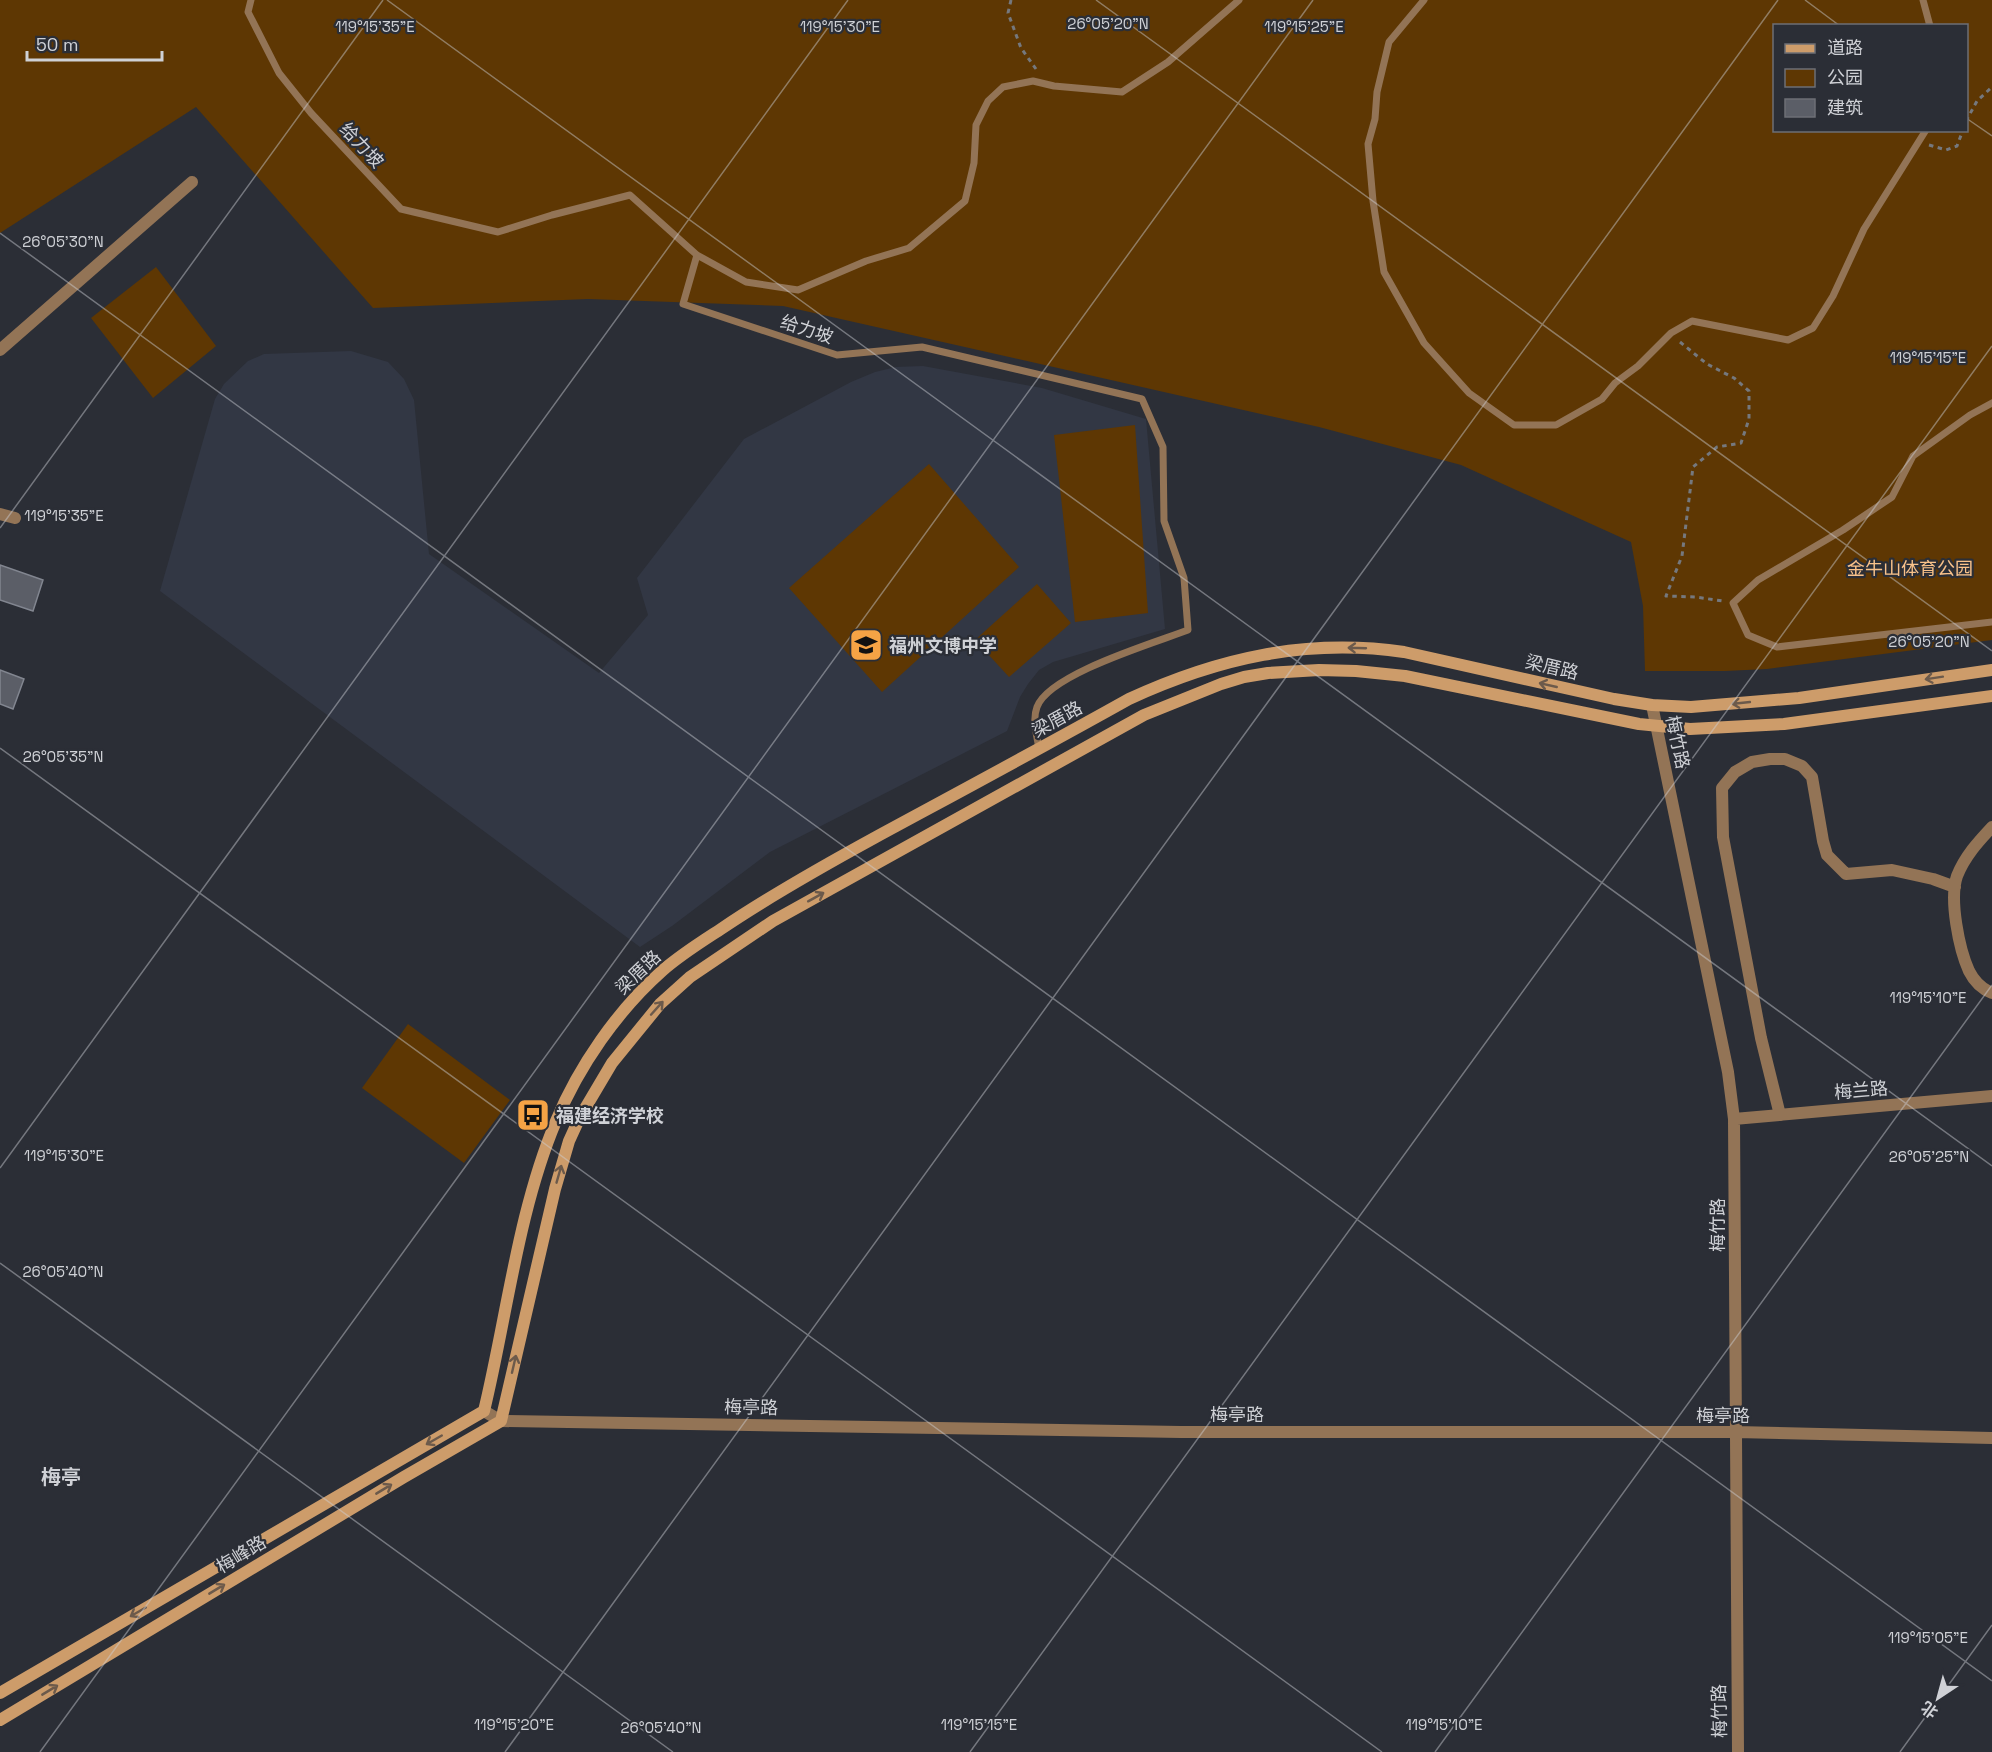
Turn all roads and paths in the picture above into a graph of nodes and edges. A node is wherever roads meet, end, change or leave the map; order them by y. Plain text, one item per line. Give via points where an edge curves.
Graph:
1 (251, 0) edge
2 (1011, 0) edge
3 (1239, 0) edge
4 (1424, 0) edge
5 (1923, 0) edge
6 (1929, 24) edge
7 (1033, 81) junction
8 (1992, 87) edge
9 (1968, 117) edge
10 (1925, 132) edge
11 (1962, 132) edge
12 (1919, 142) junction
13 (192, 182) dead end
14 (697, 255) junction
15 (1671, 333) junction
16 (0, 350) edge
17 (1992, 403) edge
18 (0, 514) edge
19 (15, 518) dead end
20 (1733, 603) junction
21 (1992, 622) edge
22 (1992, 670) edge
23 (1992, 696) edge
24 (1652, 705) junction
25 (1657, 727) junction
26 (1039, 749) junction
27 (1992, 827) edge
28 (1955, 887) junction
29 (1992, 993) edge
30 (1992, 1096) edge
31 (1780, 1115) junction
32 (1734, 1119) junction
33 (484, 1411) junction
34 (501, 1421) junction
35 (1736, 1432) junction
36 (1992, 1438) edge
37 (0, 1693) edge
38 (0, 1720) edge
39 (1738, 1752) edge

1 - 14 lane, 给力坡 via 248,12 279,73 401,209 498,232 630,195
2 - 7 path via 1008,14 1021,48 1038,72
3 - 7 lane via 1168,62 1122,92
4 - 15 lane via 1389,42 1368,144 1384,272 1425,343 1469,393 1514,425 1556,425 1602,399
5 - 6 lane
7 - 14 lane via 1004,87 988,101 976,125 974,163 965,201 909,248 866,261 798,290 746,282
8 - 9 path
10 - 12 lane
11 - 12 path via 1957,146 1946,150
12 - 15 lane via 1864,229 1833,296 1813,328 1788,340 1692,321
13 - 16 street
14 - 26 lane, 给力坡 via 683,304 837,355 922,348 1142,399 1163,447 1164,520 1184,578 1188,630 1091,666 1047,692 1035,713
15 - 20 path via 1692,353 1749,391 1749,419 1741,443 1717,447 1693,467 1682,556 1666,596
17 - 20 lane via 1913,456 1892,497 1758,580
18 - 19 street
20 - 21 lane via 1748,635 1777,647
22 -> 24 main road, 梁厝路 via 1776,701
23 - 25 main road via 1784,724
24 - 25 street, 梅竹路
24 -> 26 main road, 梁厝路 via 1404,652 1320,647 1257,655 1171,680
25 - 32 street, 梅竹路 via 1728,1072
34 -> 25 main road via 555,1189 580,1117 612,1063 660,1004 690,977 773,921 1144,715 1244,677 1319,670 1405,676
26 - 33 main road, 梁厝路 via 796,880 675,961 627,1008 577,1078 539,1165
27 - 28 street via 1973,847
28 - 29 street via 1955,915 1966,962 1975,981
28 - 31 street via 1892,870 1846,874 1827,855 1812,777 1802,766 1785,759 1752,762 1735,772 1722,788 1723,837 1761,1038
30 - 31 street, 梅兰路
31 - 32 street, 梅兰路
32 - 35 street, 梅竹路
33 - 34 street, 梅亭路
33 -> 37 main road, 梅峰路
34 - 35 street, 梅亭路 via 1181,1432
38 -> 34 main road, 梅峰路
35 - 36 street, 梅亭路
35 - 39 street, 梅竹路

